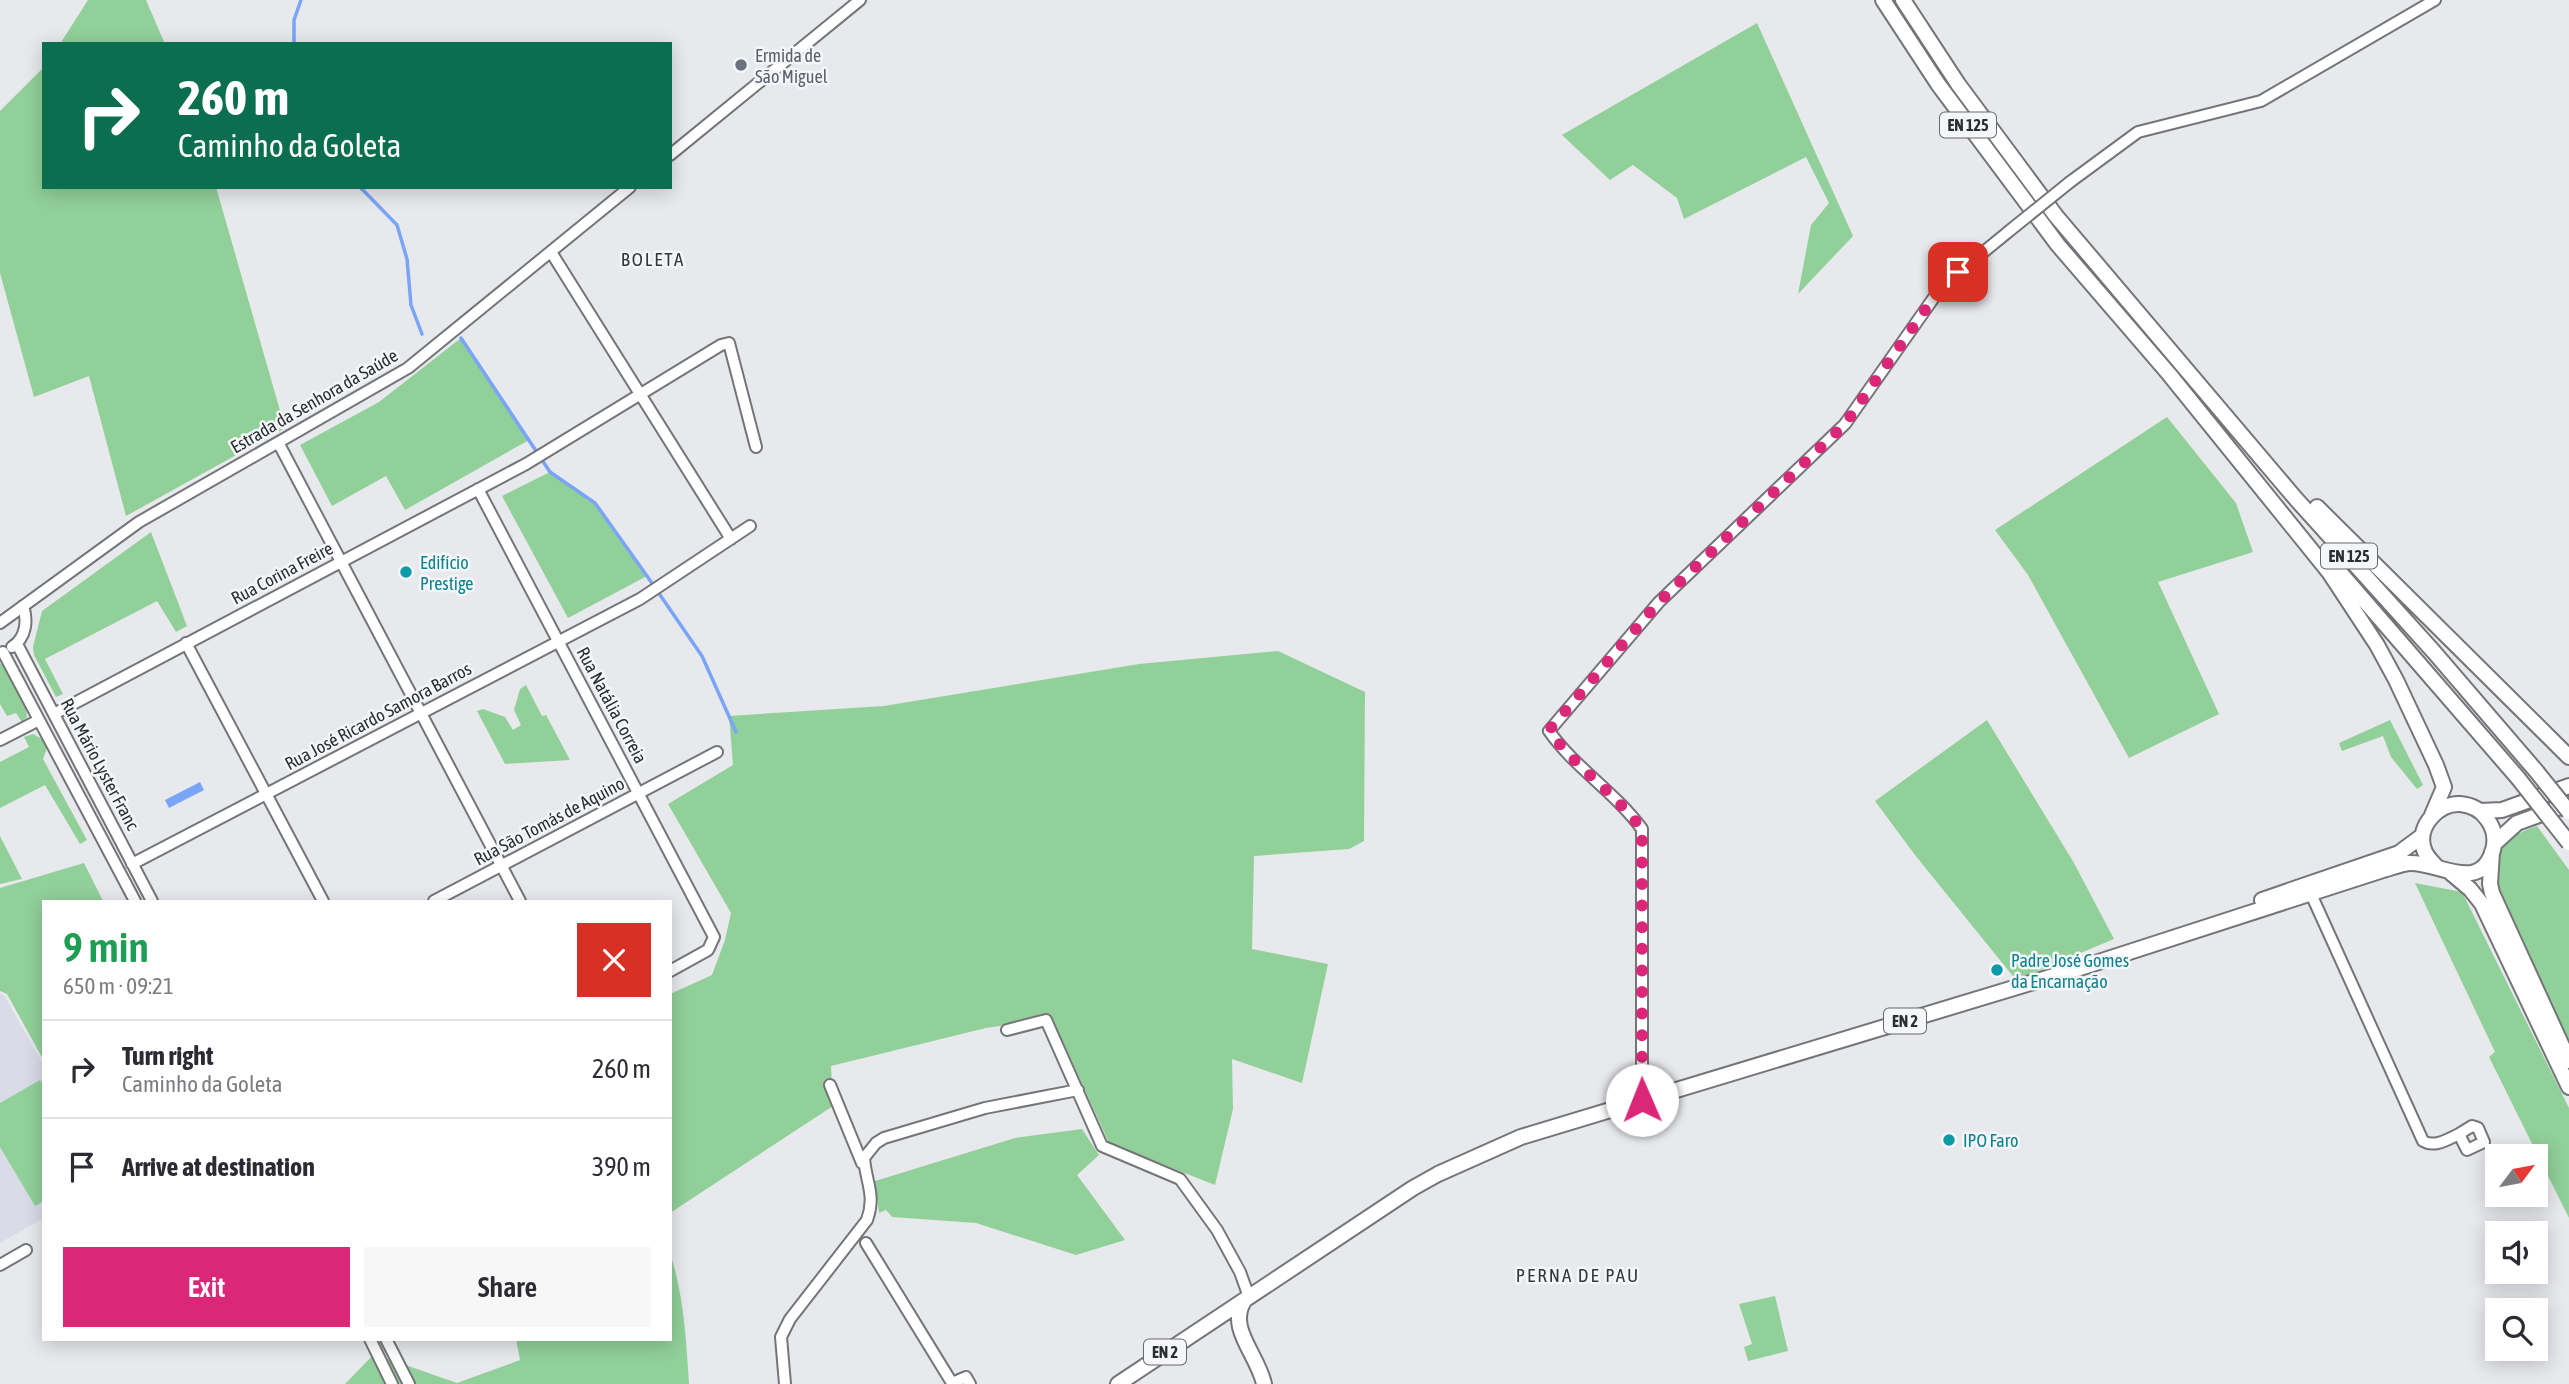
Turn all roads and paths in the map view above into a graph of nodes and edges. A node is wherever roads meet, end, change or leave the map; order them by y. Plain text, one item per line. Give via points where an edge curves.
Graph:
1 (860, 0) edge
2 (1884, 0) edge
3 (1903, 0) edge
4 (2435, 0) edge
5 (672, 153) edge
6 (628, 189) edge
7 (551, 252) junction
8 (2160, 340) junction
9 (641, 395) junction
10 (2214, 430) junction
11 (279, 444) junction
12 (756, 447) dead end
13 (478, 489) junction
14 (750, 526) dead end
15 (731, 539) junction
16 (341, 561) junction
17 (23, 606) junction
18 (0, 623) edge
19 (558, 641) junction
20 (186, 643) junction
21 (17, 644) junction
22 (2, 652) edge
23 (421, 712) junction
24 (54, 714) junction
25 (39, 720) junction
26 (0, 740) edge
27 (717, 752) dead end
28 (2569, 757) edge
29 (2569, 786) edge
30 (639, 793) junction
31 (266, 794) junction
32 (2569, 804) edge
33 (2480, 811) junction
34 (2569, 811) edge
35 (2424, 831) junction
36 (2569, 843) edge
37 (2493, 847) junction
38 (132, 864) junction
39 (502, 866) junction
40 (2445, 871) junction
41 (2311, 894) junction
42 (134, 900) edge
43 (151, 900) edge
44 (322, 900) edge
45 (436, 900) edge
46 (519, 900) edge
47 (2141, 948) junction
48 (672, 970) edge
49 (1007, 1030) dead end
50 (2569, 1061) edge
51 (830, 1085) dead end
52 (2569, 1087) edge
53 (1078, 1090) junction
54 (1642, 1100) junction
55 (2459, 1133) dead end
56 (865, 1170) junction
57 (866, 1243) dead end
58 (26, 1250) dead end
59 (0, 1265) edge
60 (1247, 1299) junction
61 (1213, 1321) junction
62 (1239, 1329) junction
63 (371, 1341) edge
64 (387, 1341) edge
65 (1261, 1369) junction
66 (392, 1384) edge
67 (409, 1384) edge
68 (785, 1384) edge
69 (970, 1384) edge
70 (1118, 1384) edge
71 (1264, 1384) edge
72 (1272, 1384) edge

1 - 5 street
2 - 10 main road, EN 125 via 1938,85 2050,235
3 - 8 main road, EN 125 via 2014,161
4 - 54 street, bridge via 2262,101 2138,132 1942,286 1845,424 1659,602 1549,730 1561,748 1626,807 1642,830
6 - 7 street, Estrada da Senhora da Saúde
7 - 9 street
7 - 11 street, Estrada da Senhora da Saúde via 408,368
8 - 28 main road via 2337,529
8 - 34 main road, EN 125, bridge
9 - 12 street, Rua Corina Freire via 729,343
9 - 13 street, Rua Corina Freire
9 - 15 street
10 - 35 main road via 2329,572 2396,680 2444,787
10 - 36 main road, EN 125, bridge via 2368,603
11 - 16 street
11 - 17 street, Estrada da Senhora da Saúde via 139,522
13 - 16 street, Rua Corina Freire
13 - 19 street, Rua Natália Correia
14 - 15 street, Rua José Ricardo Samora Barros
15 - 19 street, Rua José Ricardo Samora Barros via 644,596
16 - 20 street, Rua Corina Freire
16 - 23 street
17 - 18 street, Estrada da Senhora da Saúde
17 - 21 street via 26,625
19 - 23 street, Rua José Ricardo Samora Barros
19 - 30 street, Rua Natália Correia
20 - 24 street, Rua Corina Freire
20 - 31 street
21 - 22 street
21 - 24 street, Rua Mário Lyster Franc
22 - 25 street, Rua Mário Lyster Franc
23 - 31 street, Rua José Ricardo Samora Barros
23 - 39 street
24 - 38 street, Rua Mário Lyster Franc
25 - 26 street
25 - 42 street, Rua Mário Lyster Franc
27 - 30 street, Rua São Tomás de Aquino
29 - 33 main road, EN 2 via 2502,810
30 - 39 street, Rua São Tomás de Aquino
30 - 48 street, Rua Natália Correia via 714,937 708,950
31 - 38 street, Rua José Ricardo Samora Barros
31 - 44 street
32 - 37 main road, EN 2 via 2517,823
33 - 35 main road, EN 2 via 2449,805 2432,816
33 - 37 main road via 2492,827
35 - 40 main road via 2425,851
35 - 47 main road, EN 2 via 2399,853 2236,909
37 - 40 main road, EN 2 via 2479,869
37 - 50 main road via 2492,893
38 - 43 street, Rua Mário Lyster Franc
39 - 45 street, Rua São Tomás de Aquino
39 - 46 street
40 - 41 main road, EN 2 via 2410,863
40 - 52 main road via 2483,904
41 - 47 main road, EN 2
41 - 55 street via 2423,1141 2436,1144
47 - 54 main road, EN 2
49 - 53 street via 1045,1020
51 - 56 street
53 - 56 street via 985,1108 884,1138 864,1158
53 - 60 street via 1102,1146 1180,1179 1197,1199 1240,1272
54 - 60 main road, EN 2 via 1521,1137 1437,1174
56 - 68 street via 872,1192 867,1220 790,1318 781,1337
57 - 69 street via 952,1383 966,1377
58 - 59 street
60 - 61 main road, EN 2
60 - 62 main road via 1237,1314
61 - 62 main road
61 - 70 main road, EN 2
62 - 65 main road
63 - 66 street
64 - 67 street
65 - 71 main road
65 - 72 street

